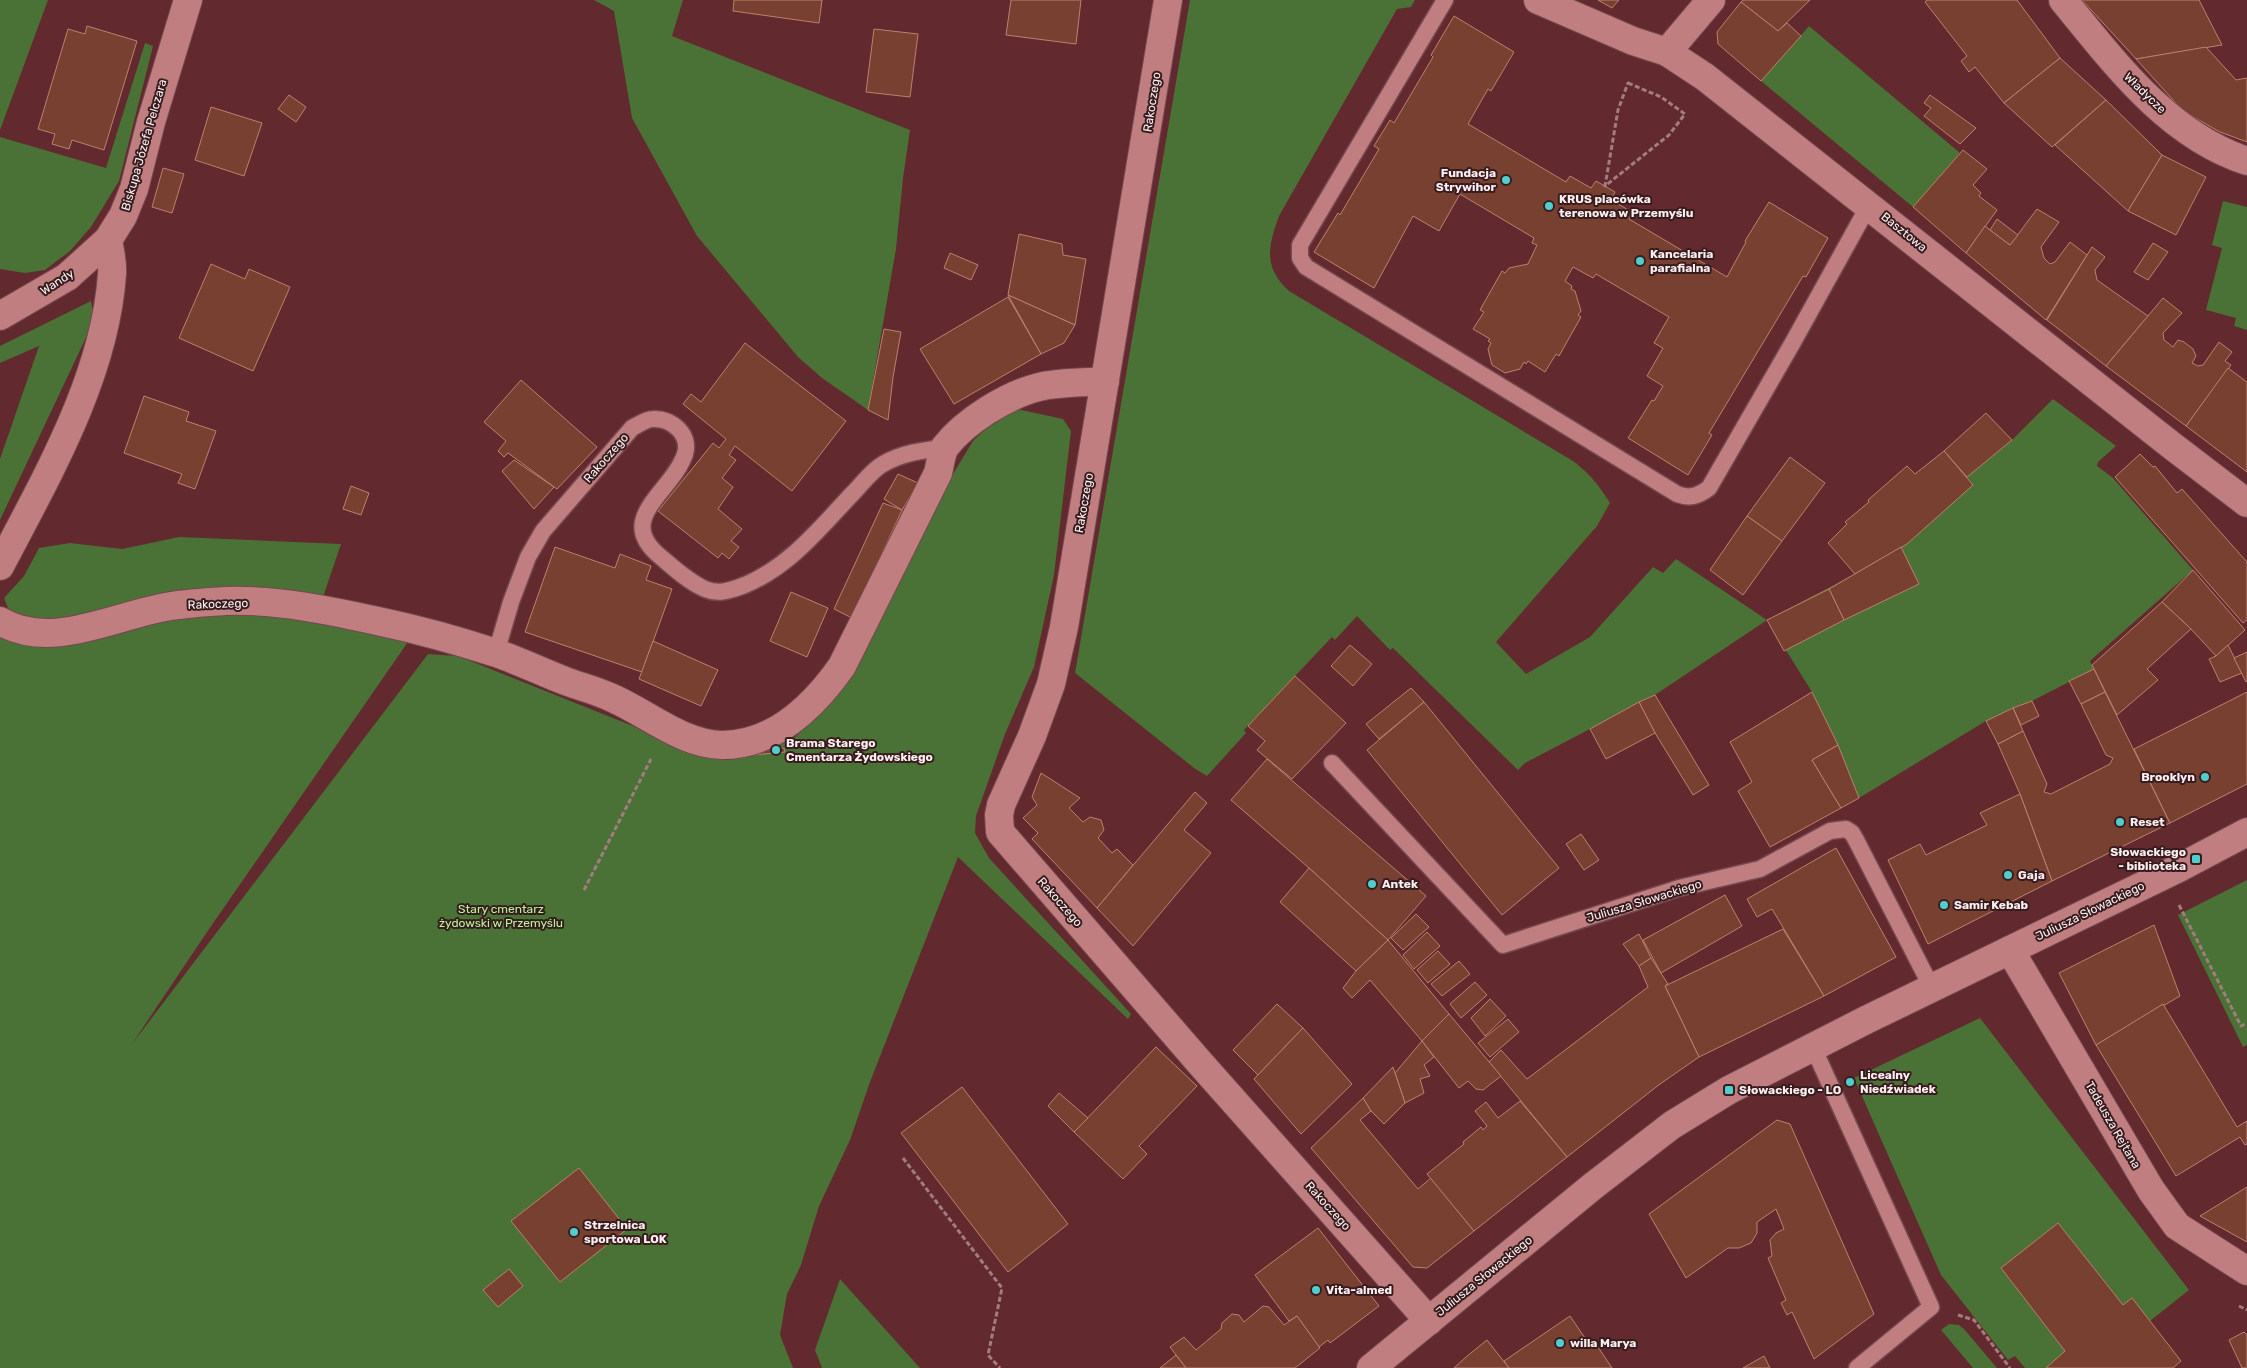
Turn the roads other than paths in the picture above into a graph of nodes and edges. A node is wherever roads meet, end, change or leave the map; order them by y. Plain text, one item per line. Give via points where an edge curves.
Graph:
1 (188, 0) edge
2 (1168, 0) edge
3 (1445, 0) edge
4 (1538, 0) edge
5 (1711, 0) edge
6 (2063, 0) edge
7 (1666, 52) junction
8 (2247, 160) edge
9 (1869, 205) junction
10 (108, 240) junction
11 (0, 316) edge
12 (1105, 381) junction
13 (944, 448) junction
14 (2247, 503) edge
15 (0, 566) edge
16 (0, 621) edge
17 (496, 653) junction
18 (1332, 763) dead end
19 (2247, 832) edge
20 (2010, 950) junction
21 (1932, 988) junction
22 (1813, 1047) junction
23 (2247, 1271) edge
24 (1430, 1321) junction
25 (1372, 1368) edge
26 (1857, 1368) edge

1 - 10 street, Biskupa Józefa Pelczara via 134,189
2 - 12 street, Rakoczego
3 - 9 lane via 1300,245 1300,258 1306,267 1676,494 1694,497 1709,488
4 - 7 street, Basztowa
5 - 7 street
6 - 8 street, Władycze via 2150,101 2188,131 2233,156
7 - 9 street, Basztowa via 1705,77
9 - 14 street, Basztowa
10 - 11 street, Wandy via 67,277
10 - 15 street via 112,272 110,291 90,378 44,482
12 - 13 street via 1040,387 1010,397 981,415
12 - 24 street, Rakoczego via 1064,627 1053,674 1032,736 998,816 1000,832
13 - 17 street, Rakoczego via 938,473 842,666 825,690 792,720 761,737 721,745 691,739 609,696
13 - 17 lane, Rakoczego via 919,450 881,464 793,555 761,578 717,593 681,574 648,548 643,537 642,522 649,505 680,466 686,452 684,436 676,425 664,419 650,419 632,428 543,530 528,557
16 - 17 street, Rakoczego via 21,630 46,634 80,629 170,606 227,601 266,603 383,622
18 - 21 lane, Juliusza Słowackiego via 1502,945 1679,888 1760,869 1830,831 1846,829 1856,840
19 - 20 street, Juliusza Słowackiego
20 - 21 street, Juliusza Słowackiego
20 - 23 street, Tadeusza Rejtana via 2151,1190 2177,1226
21 - 22 street, Juliusza Słowackiego
22 - 24 street, Juliusza Słowackiego via 1729,1090 1672,1125
22 - 26 lane via 1931,1307
24 - 25 street, Juliusza Słowackiego

